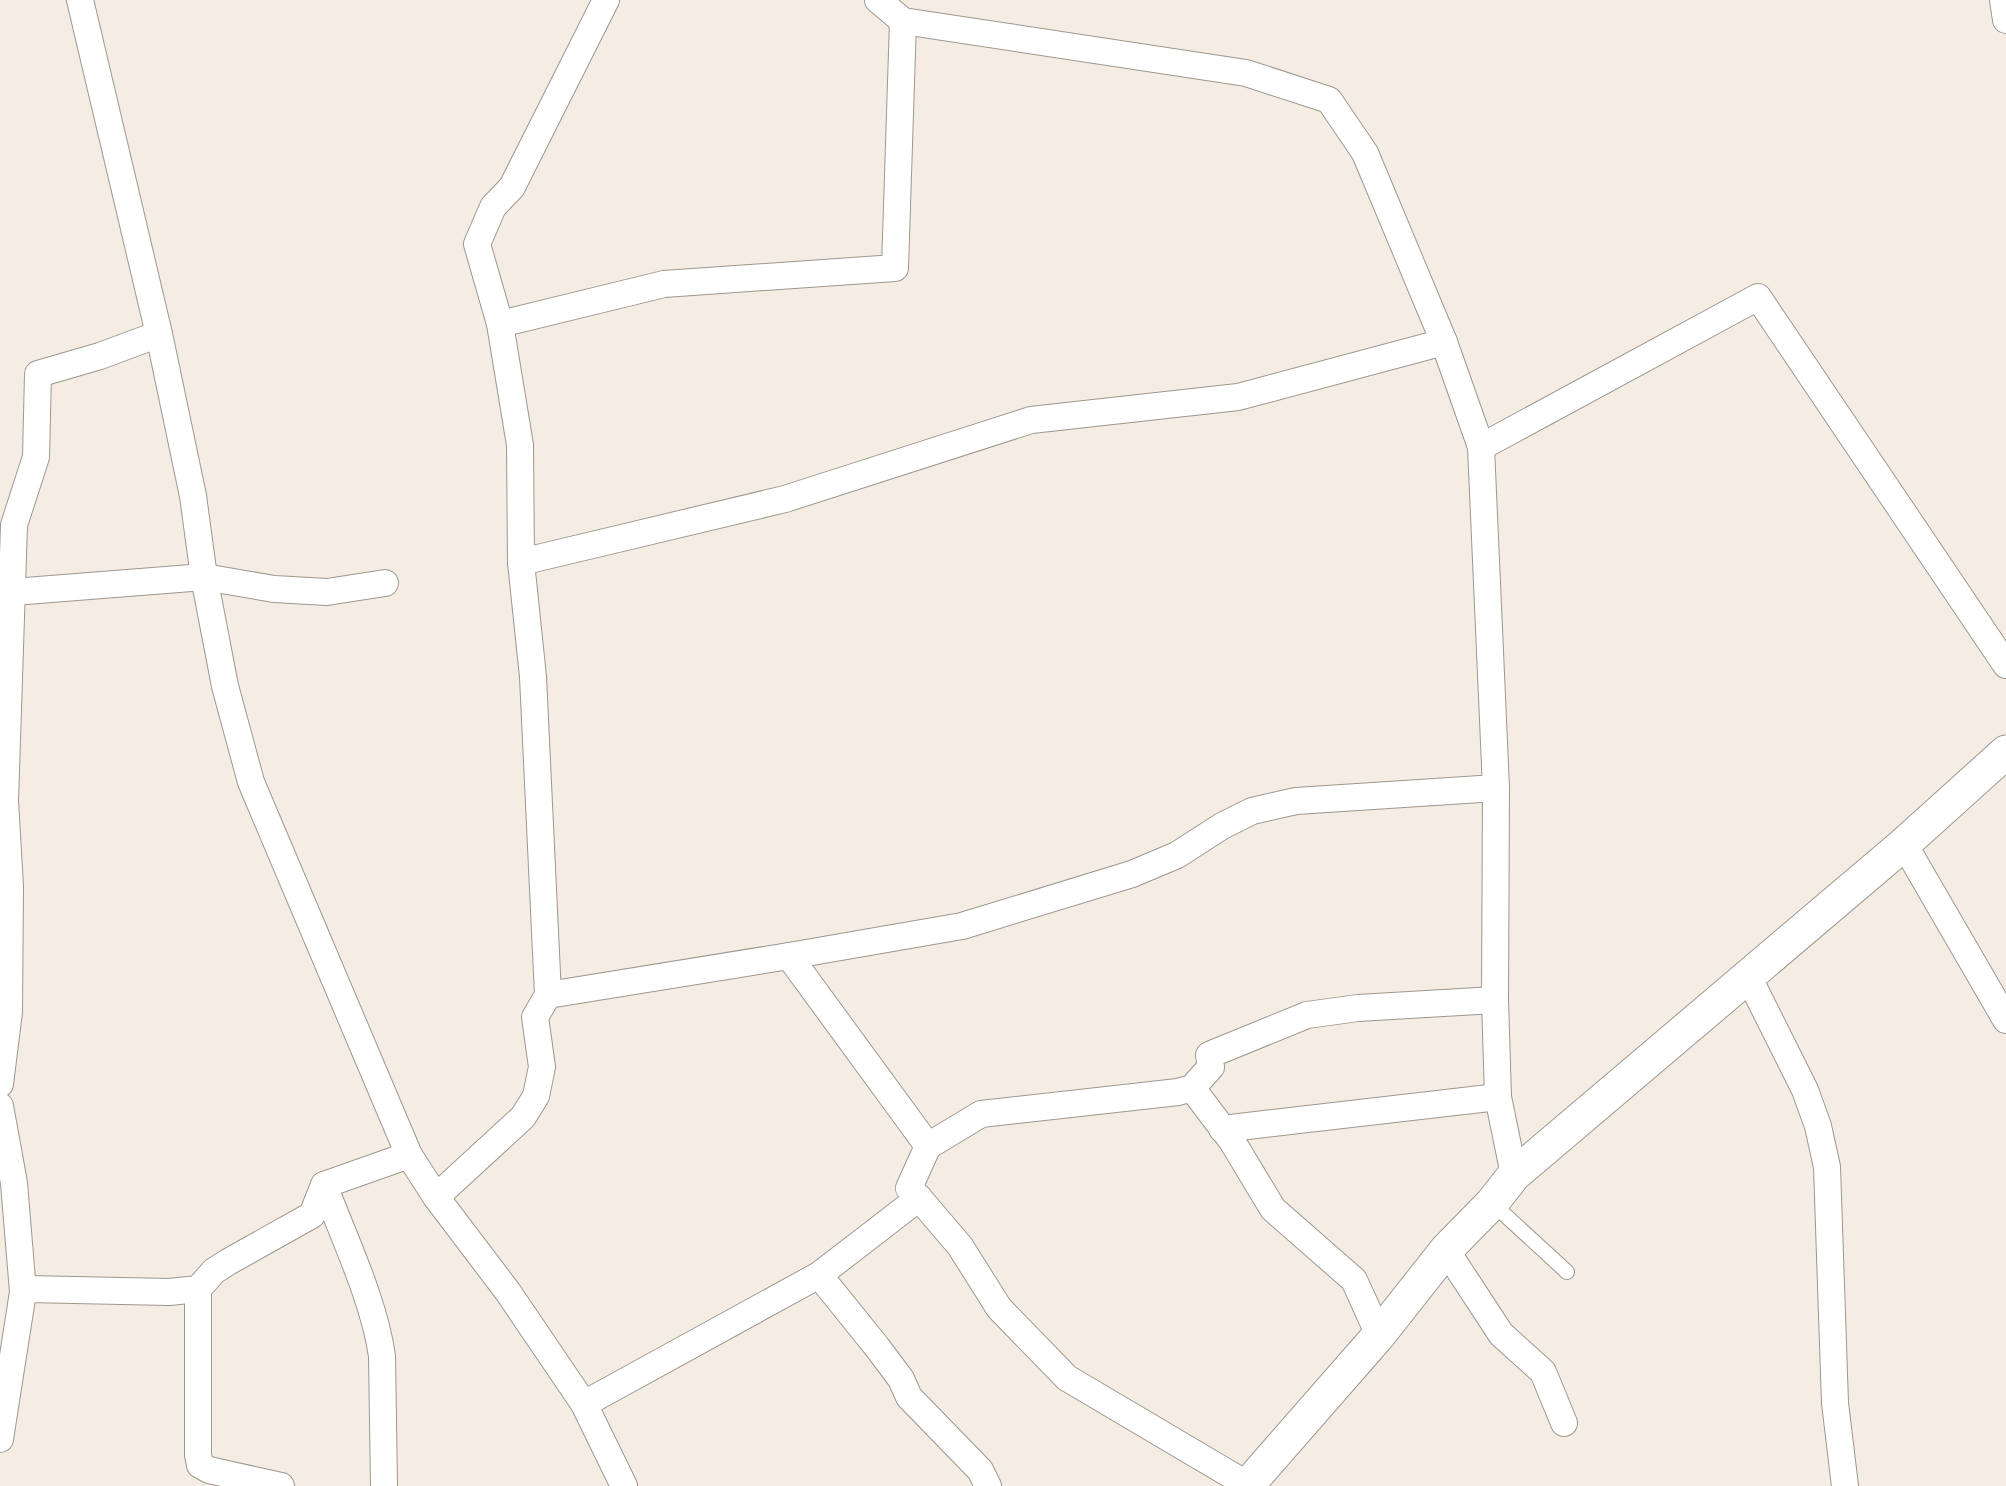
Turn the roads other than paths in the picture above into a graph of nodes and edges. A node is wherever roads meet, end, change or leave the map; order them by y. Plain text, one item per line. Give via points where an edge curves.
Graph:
1 (80, 0) edge
2 (606, 0) edge
3 (878, 0) edge
4 (2003, 0) edge
5 (2006, 20) edge
6 (903, 21) junction
7 (500, 324) junction
8 (159, 334) junction
9 (1444, 342) junction
10 (1481, 447) junction
11 (521, 562) junction
12 (204, 577) junction
13 (386, 583) dead end
14 (13, 592) junction
15 (2006, 665) edge
16 (2006, 752) edge
17 (1496, 788) junction
18 (1904, 844) junction
19 (789, 956) junction
20 (1748, 976) junction
21 (548, 995) junction
22 (1496, 1000) junction
23 (2006, 1020) edge
24 (0, 1084) edge
25 (1192, 1088) junction
26 (1498, 1097) junction
27 (0, 1106) edge
28 (1222, 1129) junction
29 (928, 1146) junction
30 (409, 1155) junction
31 (1514, 1175) junction
32 (324, 1185) junction
33 (436, 1197) junction
34 (919, 1198) junction
35 (1492, 1203) junction
36 (1446, 1250) junction
37 (1567, 1272) dead end
38 (819, 1275) junction
39 (198, 1289) junction
40 (23, 1292) junction
41 (1379, 1335) junction
42 (584, 1404) junction
43 (1564, 1423) dead end
44 (0, 1438) edge
45 (281, 1486) edge
46 (384, 1486) edge
47 (624, 1486) edge
48 (988, 1486) edge
49 (1248, 1486) edge
50 (1845, 1486) edge

1 - 8 street
2 - 7 street via 512,187 493,207 477,244
3 - 6 street
4 - 5 street
6 - 7 street via 895,268 664,284
6 - 9 street via 1246,73 1329,100 1365,153
7 - 11 street via 520,445
8 - 12 street via 193,496
8 - 14 street via 100,357 38,374 36,457 14,525
9 - 10 street
9 - 11 street via 1238,397 1031,420 785,499
10 - 15 street via 1758,297
10 - 17 street
11 - 21 street via 533,677
12 - 13 street via 274,590 327,592
12 - 14 street
12 - 30 street via 225,686 251,782
14 - 24 street via 5,801 10,886 9,1012
16 - 18 street
17 - 19 street via 1296,801 1252,811 1177,855 1132,874 962,926
17 - 22 street
18 - 20 street
18 - 23 street
19 - 21 street
19 - 29 street
20 - 31 street
20 - 50 street via 1805,1090 1827,1167 1835,1403
21 - 33 street via 535,1017 542,1067 536,1096 523,1117
22 - 25 street via 1307,1015 1209,1055 1211,1067
22 - 26 street
25 - 28 street
25 - 29 street via 981,1114
26 - 28 street
26 - 31 street
27 - 40 street via 14,1183
28 - 41 street via 1273,1209 1354,1280
29 - 34 street via 909,1188
30 - 32 street
30 - 33 street
31 - 35 street
32 - 39 street via 312,1215 214,1271
32 - 46 street via 379,1335
33 - 42 street via 508,1292
34 - 38 street
34 - 49 street via 960,1246 999,1308 1067,1378
35 - 36 street
35 - 37 lane
36 - 41 street
36 - 43 street via 1501,1334 1543,1372
38 - 42 street
38 - 48 street via 901,1379 909,1397 980,1470
39 - 40 street
39 - 45 street via 201,1465
40 - 44 street
41 - 49 street
42 - 47 street

